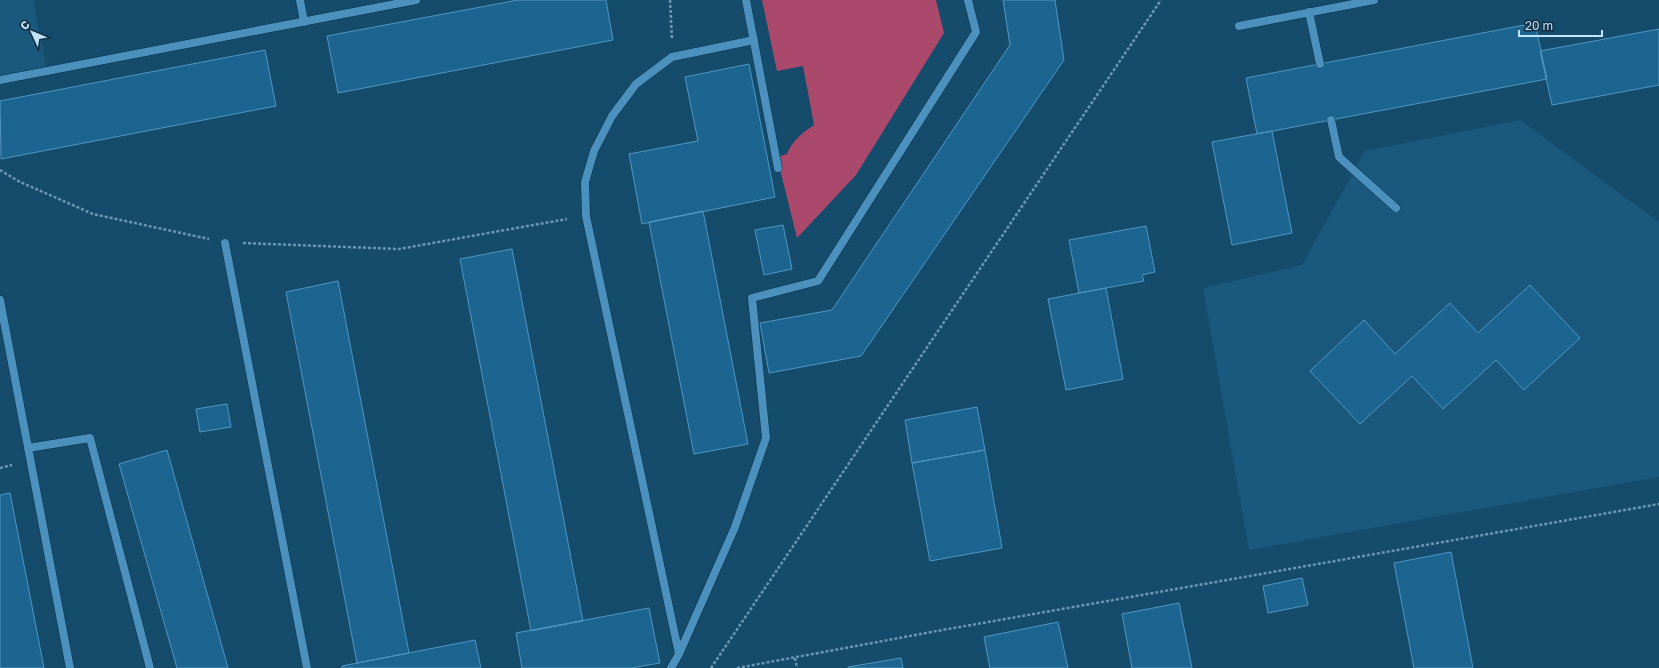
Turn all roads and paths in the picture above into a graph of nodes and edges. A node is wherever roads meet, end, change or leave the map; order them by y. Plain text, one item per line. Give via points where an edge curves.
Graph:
1 (300, 0) edge
2 (416, 0) edge
3 (670, 0) edge
4 (746, 0) edge
5 (968, 0) edge
6 (1161, 0) edge
7 (1374, 0) edge
8 (1309, 12) junction
9 (304, 22) junction
10 (1239, 26) dead end
11 (754, 40) junction
12 (672, 57) junction
13 (1320, 64) dead end
14 (0, 80) edge
15 (1331, 120) dead end
16 (778, 168) dead end
17 (0, 170) edge
18 (1396, 208) dead end
19 (586, 216) junction
20 (224, 243) junction
21 (0, 300) edge
22 (28, 448) junction
23 (1659, 504) edge
24 (679, 654) junction
25 (795, 658) junction
26 (70, 668) edge
27 (150, 668) edge
28 (307, 668) edge
29 (671, 668) edge
30 (711, 668) edge
31 (737, 668) edge
32 (797, 668) edge

1 - 9 lane
2 - 9 lane
3 - 12 path
4 - 11 lane
5 - 24 lane via 976,32 818,281 752,298 766,438 735,527
6 - 30 path
7 - 8 lane
8 - 10 lane
8 - 13 lane
9 - 14 lane
11 - 12 lane
11 - 16 lane
12 - 19 lane via 636,84 612,116 594,151 585,182
15 - 18 lane via 1339,157
17 - 20 path via 20,182 93,214
19 - 20 path via 399,249
19 - 24 lane
20 - 28 lane
21 - 22 lane
22 - 26 lane
22 - 27 lane via 90,438
23 - 25 path
24 - 29 lane
25 - 31 path
25 - 32 path

